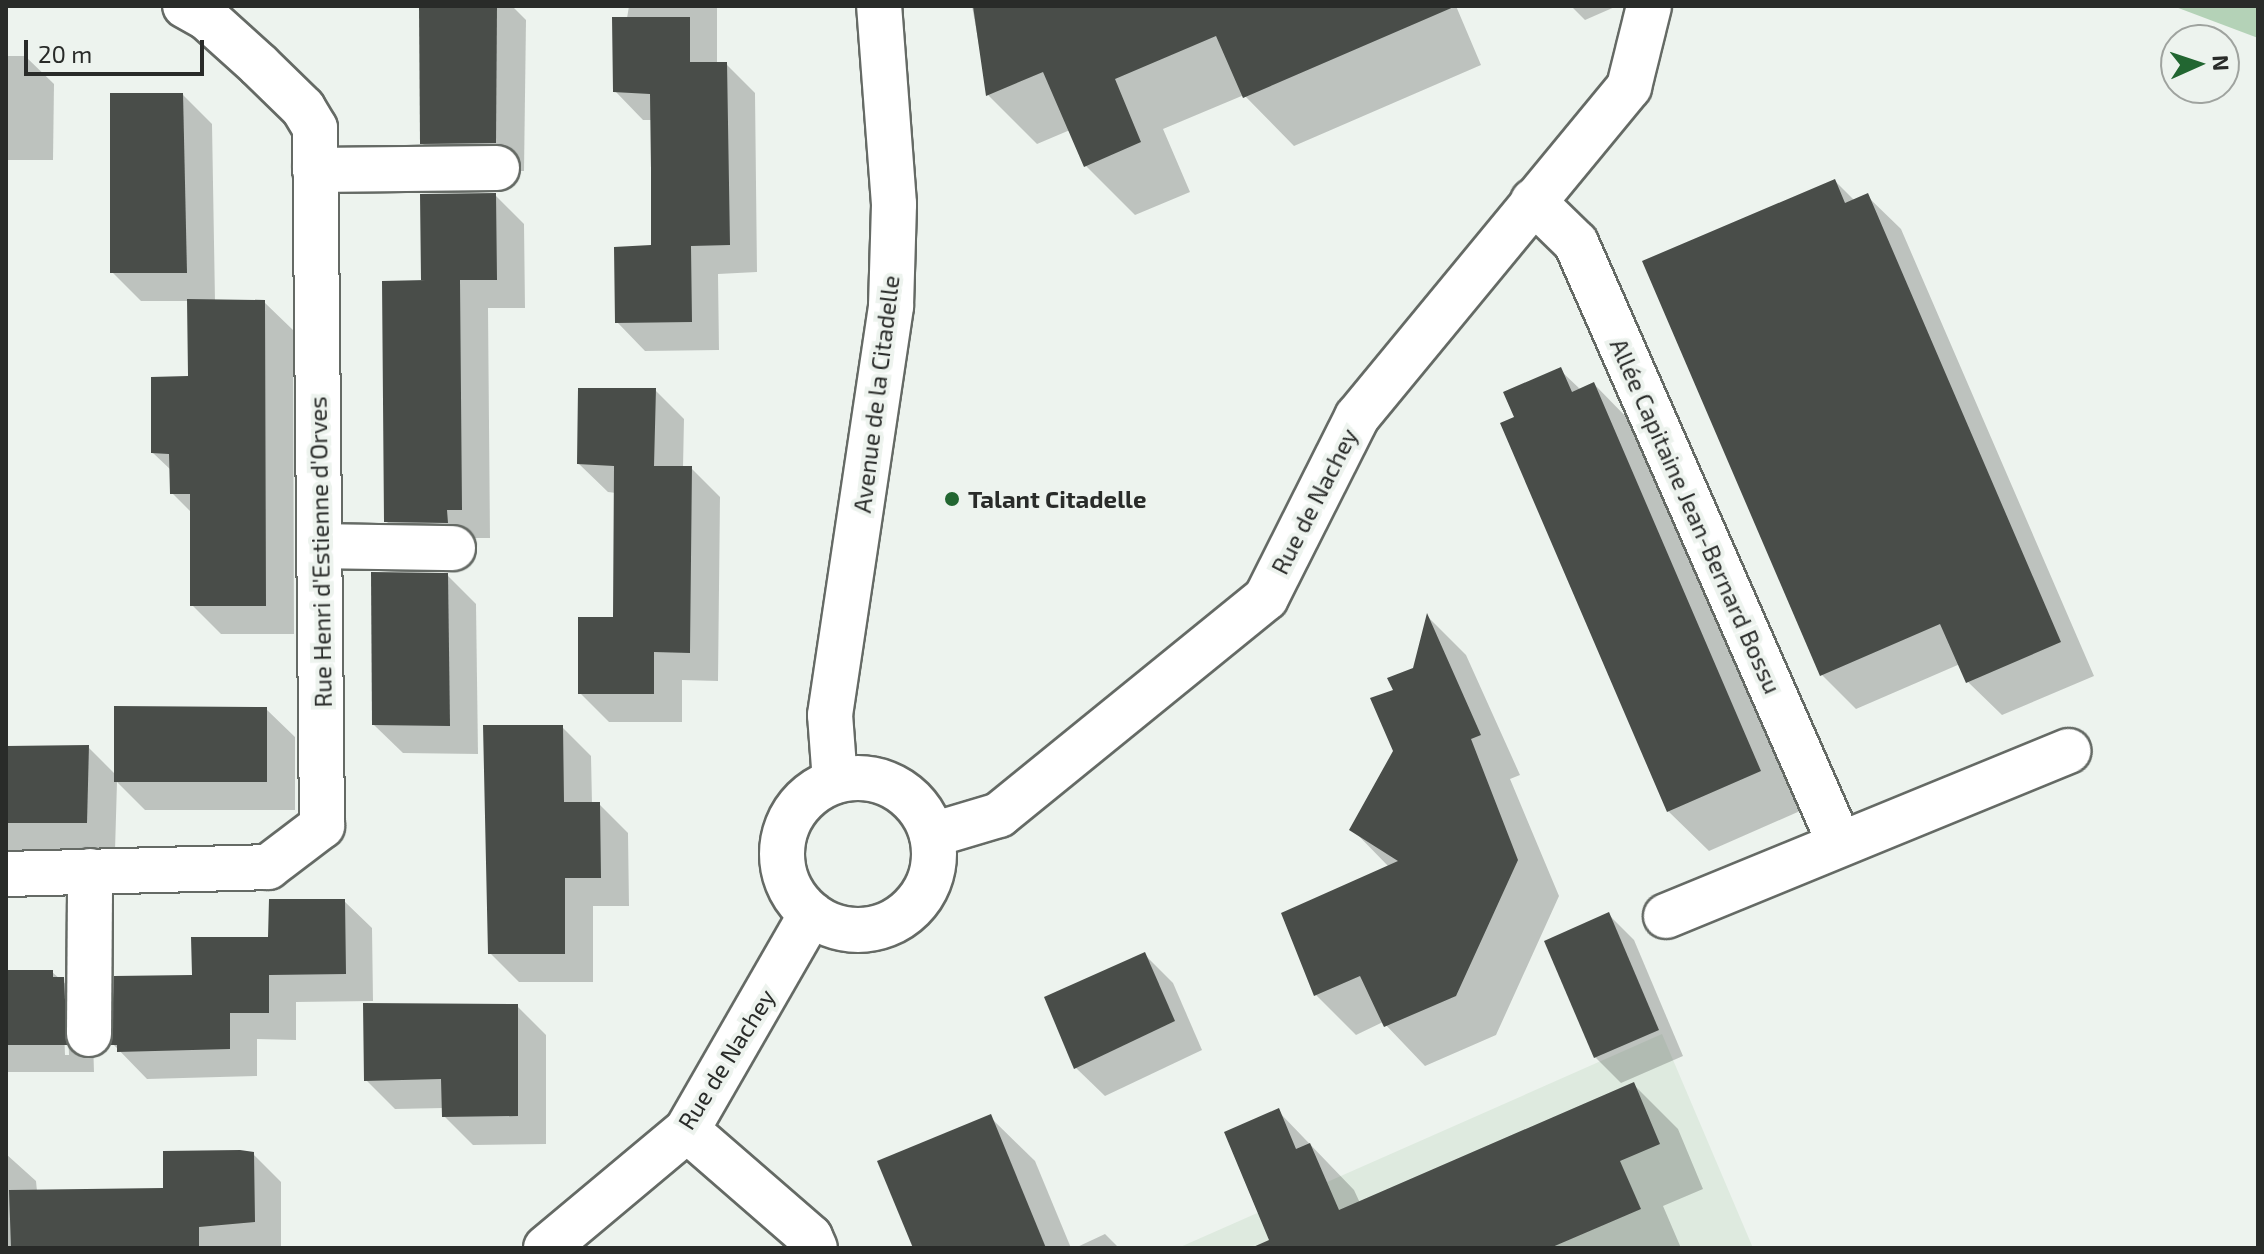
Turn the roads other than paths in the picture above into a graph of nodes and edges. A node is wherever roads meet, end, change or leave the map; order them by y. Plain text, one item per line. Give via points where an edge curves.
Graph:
1 (185, 6) edge
2 (879, 6) edge
3 (1649, 6) edge
4 (497, 168) dead end
5 (315, 170) junction
6 (1533, 201) junction
7 (320, 546) junction
8 (453, 548) dead end
9 (2068, 751) dead end
10 (835, 781) junction
11 (932, 835) junction
12 (1840, 844) junction
13 (90, 871) junction
14 (6, 874) edge
15 (811, 914) junction
16 (1666, 916) dead end
17 (89, 1034) dead end
18 (687, 1130) junction
19 (546, 1248) edge
20 (815, 1248) edge

1 - 5 street, Rue Henri d'Estienne d'Orves via 207,18 303,108 315,128
2 - 10 street, Avenue de la Citadelle via 894,204 891,306 830,715
3 - 6 street, Rue de Nachey via 1629,87
4 - 5 street
5 - 7 street, Rue Henri d'Estienne d'Orves
6 - 11 street, Rue de Nachey via 1357,417 1266,598 999,815
6 - 12 street, Allée Capitaine Jean-Bernard Bossu via 1576,243
7 - 8 street
7 - 13 street, Rue Henri d'Estienne d'Orves via 322,826 268,867
9 - 12 street
10 - 11 street via 859,777 906,793
10 - 15 street via 797,808 781,852 795,897
11 - 15 street via 930,882 900,918 855,930
12 - 16 street
13 - 14 street, Rue Henri d'Estienne d'Orves
13 - 17 street
15 - 18 street, Rue de Nachey
18 - 19 street, Rue de Nachey
18 - 20 street via 810,1237

